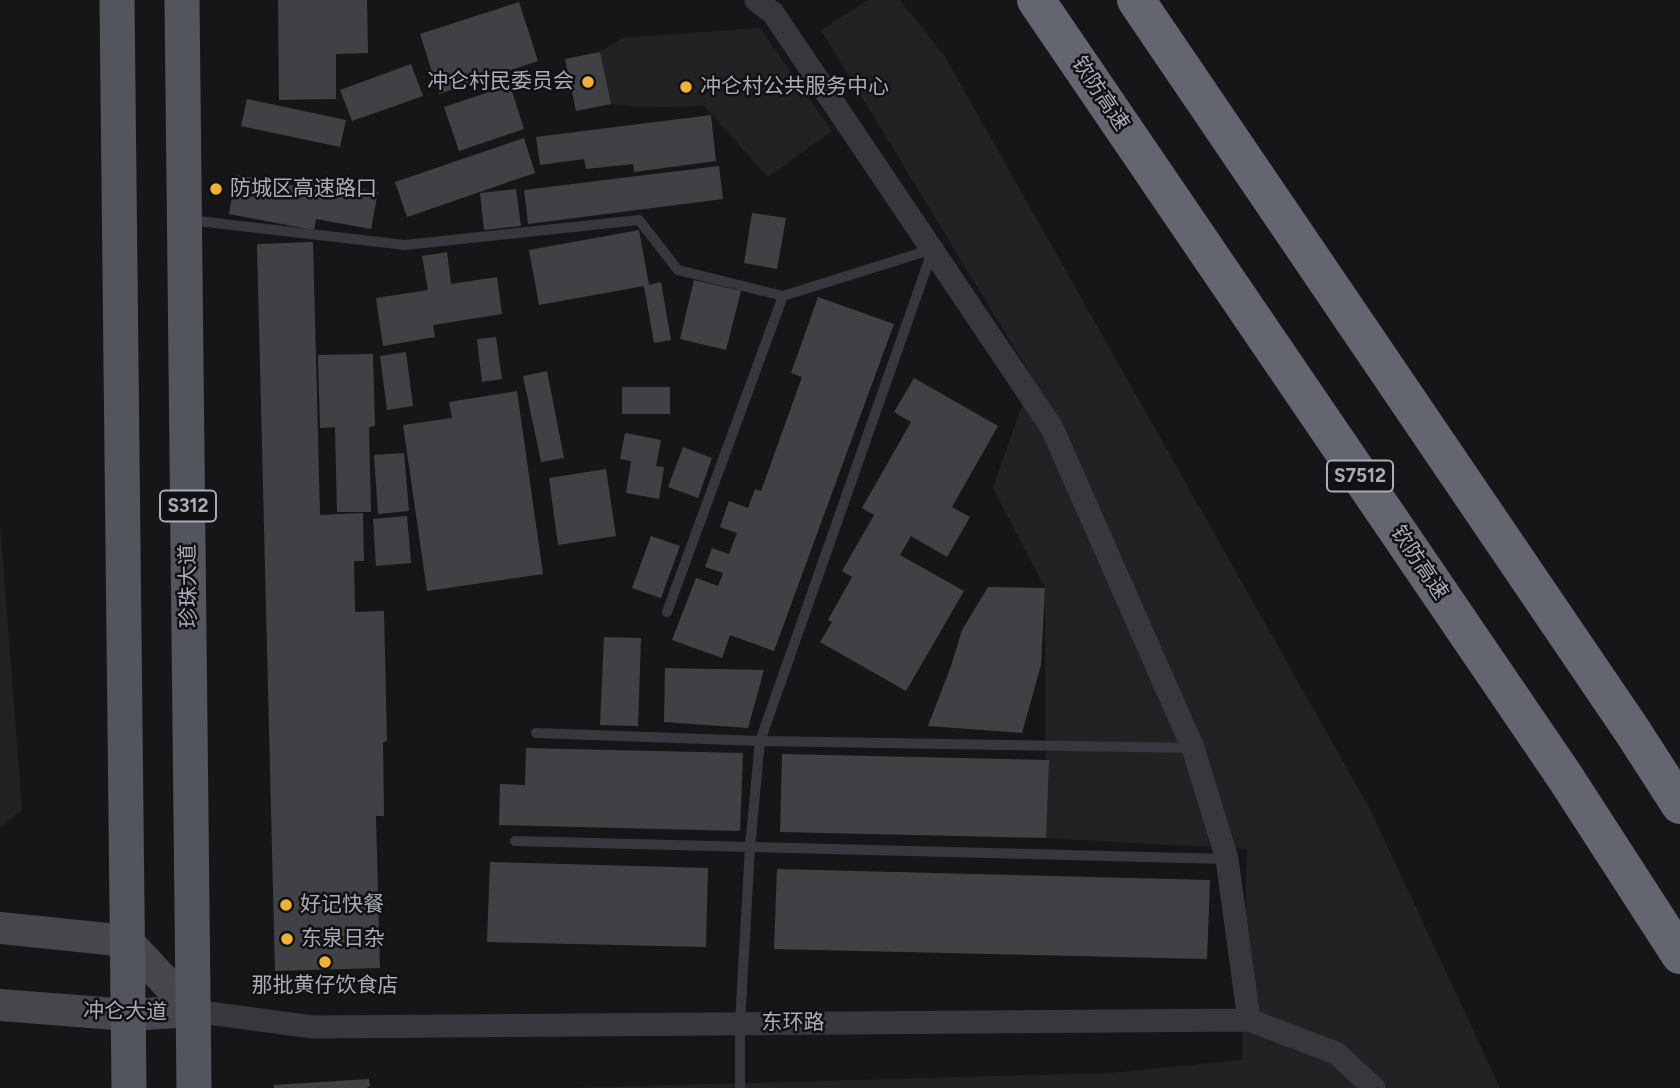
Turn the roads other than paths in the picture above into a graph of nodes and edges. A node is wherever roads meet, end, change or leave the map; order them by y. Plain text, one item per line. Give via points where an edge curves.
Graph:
1 (117, 0) edge
2 (182, 0) edge
3 (756, 0) edge
4 (1036, 0) edge
5 (1136, 0) edge
6 (185, 220) junction
7 (933, 250) junction
8 (783, 296) junction
9 (667, 612) dead end
10 (536, 733) dead end
11 (760, 741) junction
12 (1193, 748) junction
13 (1680, 805) edge
14 (515, 841) dead end
15 (750, 847) junction
16 (1227, 859) junction
17 (0, 928) edge
18 (127, 941) junction
19 (1680, 955) edge
20 (0, 1005) edge
21 (194, 1011) junction
22 (128, 1015) junction
23 (1249, 1020) junction
24 (740, 1024) junction
25 (129, 1088) edge
26 (194, 1088) edge
27 (740, 1088) edge
28 (1374, 1088) edge

1 - 18 main road
2 - 6 main road, 珍珠大道 / S312
3 - 7 street via 774,13
4 - 19 highway, 钦防高速 / S7512 via 1565,777
5 - 13 highway
6 - 8 lane via 405,245 639,220 678,270
6 - 21 main road, 珍珠大道 / S312
7 - 8 lane
7 - 11 lane
7 - 12 street via 1052,428
8 - 9 lane
10 - 11 lane
11 - 12 lane
11 - 15 lane
12 - 16 street
14 - 15 lane
15 - 16 lane
15 - 24 lane
16 - 23 street
17 - 18 main road
18 - 21 main road, 冲仑大道
18 - 22 main road
20 - 22 main road, 冲仑大道
21 - 22 main road, 冲仑大道
21 - 24 street, 东环路 via 313,1027
21 - 26 main road, 珍珠大道 / S312
22 - 25 main road
23 - 24 street, 东环路
23 - 28 street, 东环路 via 1336,1054
24 - 27 lane

